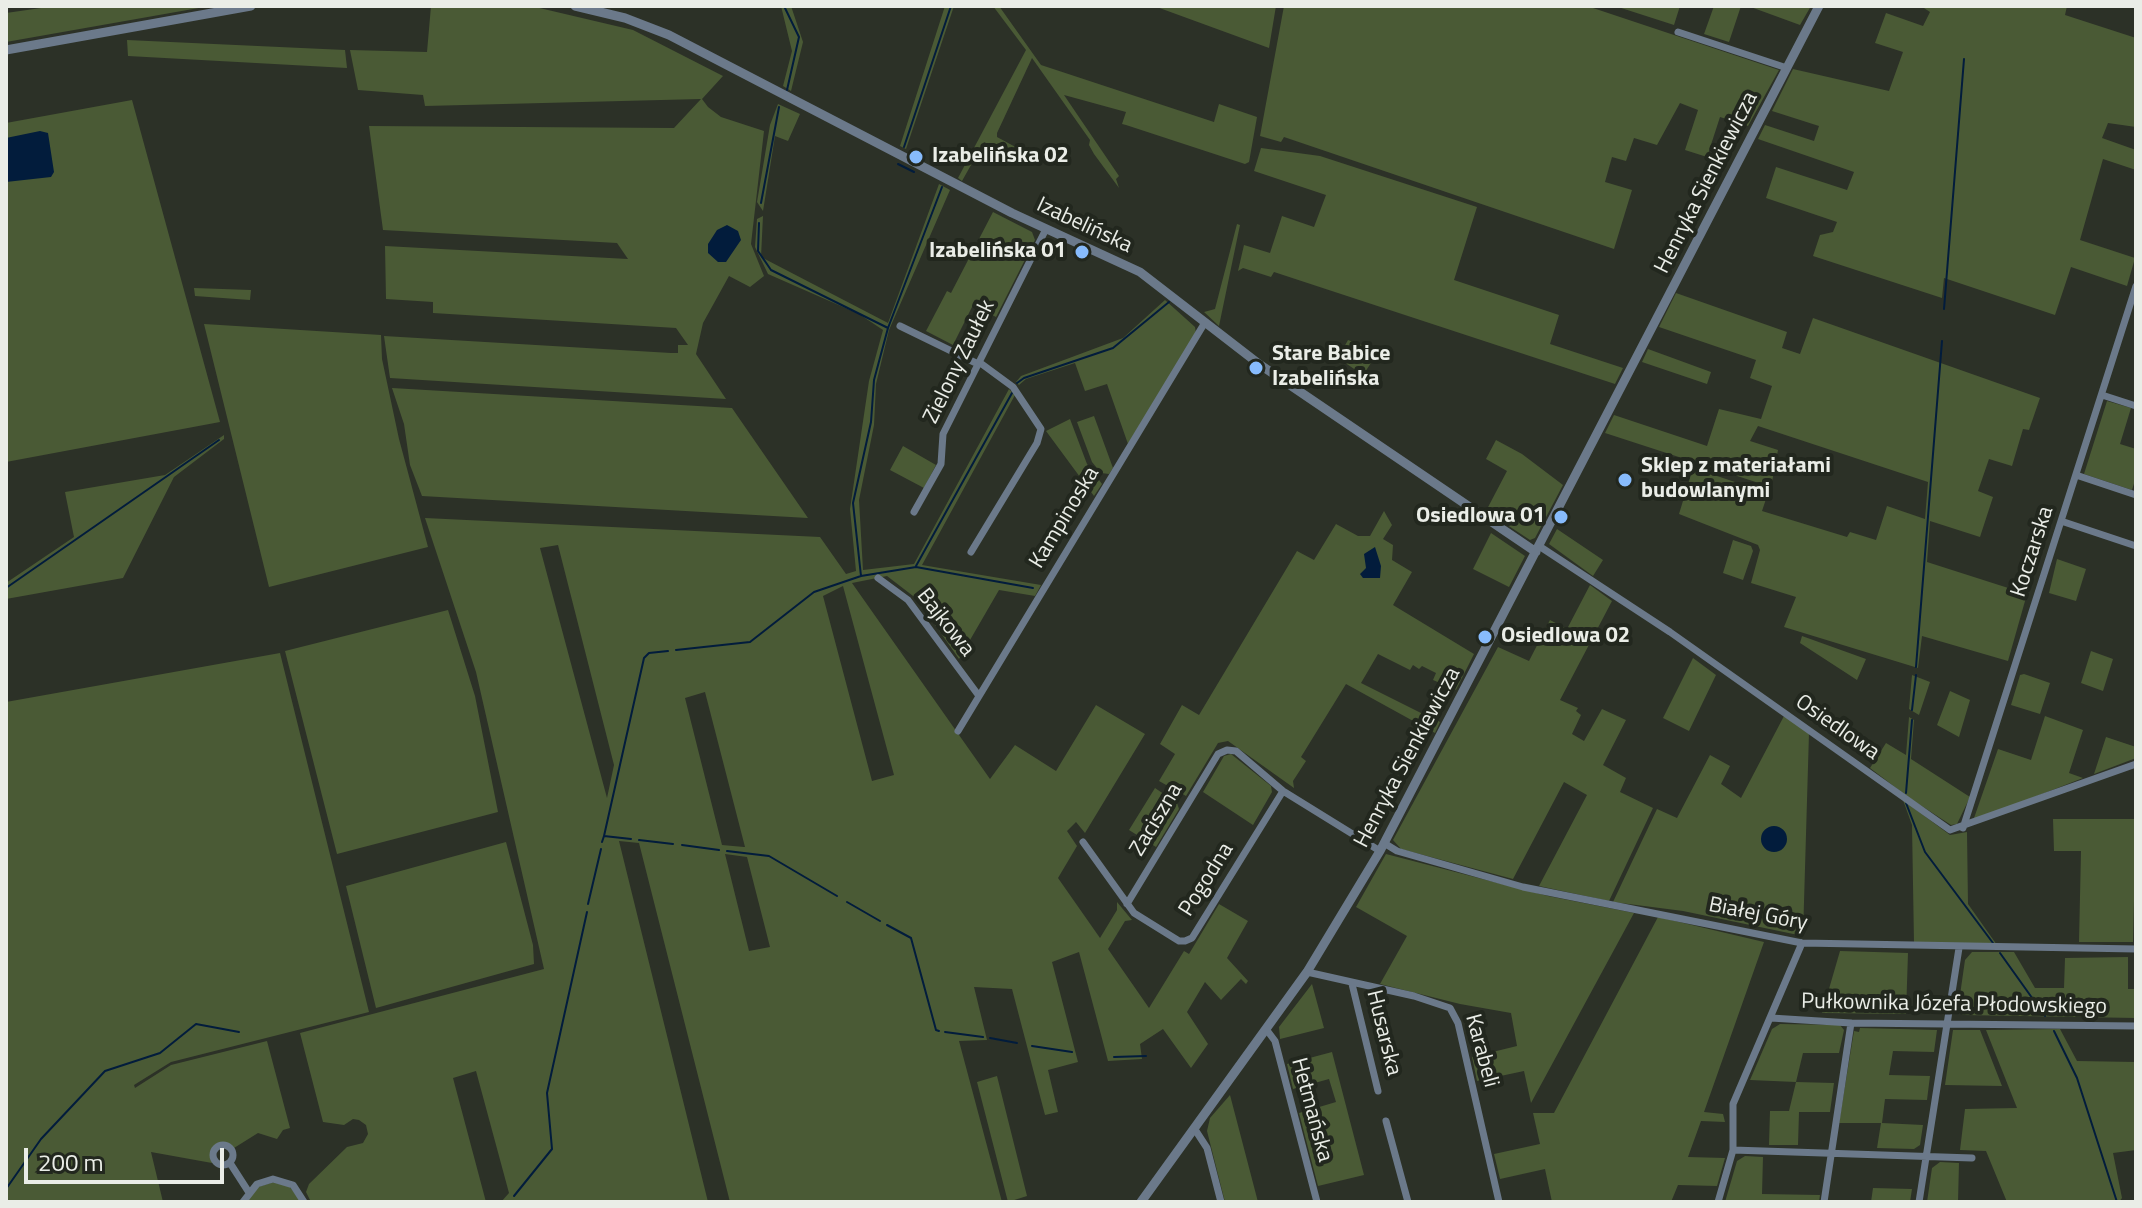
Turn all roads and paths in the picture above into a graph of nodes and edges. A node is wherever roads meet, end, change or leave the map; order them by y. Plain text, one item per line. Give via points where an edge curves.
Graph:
1 (251, 6) edge
2 (575, 6) edge
3 (1819, 6) edge
4 (1678, 32) dead end
5 (6, 50) edge
6 (1787, 68) junction
7 (1046, 229) junction
8 (2136, 286) edge
9 (1204, 324) junction
10 (900, 326) dead end
11 (978, 363) junction
12 (2102, 395) junction
13 (2136, 406) edge
14 (2076, 475) junction
15 (2136, 495) edge
16 (914, 512) dead end
17 (2061, 521) junction
18 (2136, 546) edge
19 (1537, 549) junction
20 (971, 552) dead end
21 (878, 578) dead end
22 (979, 696) junction
23 (958, 731) dead end
24 (1218, 754) joint
25 (2136, 764) edge
26 (1283, 791) junction
27 (1963, 828) junction
28 (1083, 842) dead end
29 (1382, 847) junction
30 (1127, 904) junction
31 (1802, 943) junction
32 (1959, 948) junction
33 (2136, 949) edge
34 (1307, 972) junction
35 (1352, 984) junction
36 (1771, 1018) junction
37 (1851, 1023) junction
38 (1948, 1025) junction
39 (2136, 1026) edge
40 (1266, 1029) junction
41 (1378, 1091) dead end
42 (1386, 1121) dead end
43 (1194, 1128) junction
44 (1733, 1150) junction
45 (1830, 1153) junction
46 (1927, 1157) junction
47 (1972, 1158) dead end
48 (230, 1163) dead end
49 (248, 1191) junction
50 (243, 1202) edge
51 (304, 1202) edge
52 (1141, 1202) edge
53 (1221, 1202) edge
54 (1317, 1202) edge
55 (1408, 1202) edge
56 (1499, 1202) edge
57 (1718, 1202) edge
58 (1824, 1202) edge
59 (1919, 1202) edge

1 - 5 street
2 - 7 street, Izabelińska via 669,35
3 - 6 street, Henryka Sienkiewicza
4 - 6 street
6 - 19 street, Henryka Sienkiewicza
7 - 9 street, Izabelińska via 1148,276
7 - 11 street, Zielony Zaułek
8 - 12 street, Koczarska
9 - 19 street, Izabelińska
9 - 22 street, Kampinoska
10 - 11 street
11 - 16 street, Zielony Zaułek via 943,434 941,464
11 - 20 street via 1016,390 1041,429
12 - 13 street
12 - 14 street, Koczarska
14 - 15 street
14 - 17 street, Koczarska
17 - 18 street
17 - 27 street, Koczarska
19 - 27 street, Osiedlowa via 1670,632 1945,828
19 - 29 street, Henryka Sienkiewicza
21 - 22 street, Bajkowa via 908,600
22 - 23 street, Kampinoska
24 - 26 street, Białej Góry via 1236,751
24 - 30 street, Zaciszna
25 - 27 street
26 - 29 street, Białej Góry
26 - 30 street, Pogodna via 1189,940 1179,941 1141,919
28 - 30 street, Pogodna
29 - 31 street, Białej Góry via 1523,887
29 - 34 street, Henryka Sienkiewicza
31 - 32 street, Białej Góry
31 - 36 street
32 - 33 street, Białej Góry
32 - 38 street
34 - 35 street, Karabeli
34 - 40 street, Henryka Sienkiewicza
35 - 41 street, Husarska
35 - 56 street, Karabeli via 1443,1004 1453,1012
36 - 37 street, Pułkownika Józefa Płodowskiego
36 - 44 street via 1733,1104
37 - 38 street, Pułkownika Józefa Płodowskiego
37 - 45 street
38 - 39 street, Pułkownika Józefa Płodowskiego
38 - 46 street
40 - 43 street, Henryka Sienkiewicza
40 - 54 street, Hetmańska via 1275,1041
42 - 55 street
43 - 52 street, Henryka Sienkiewicza
43 - 53 street via 1207,1148
44 - 45 street
44 - 57 street
45 - 46 street
45 - 58 street
46 - 47 street
46 - 59 street
48 - 49 street
49 - 50 street
49 - 51 street via 262,1181 281,1179 297,1189

